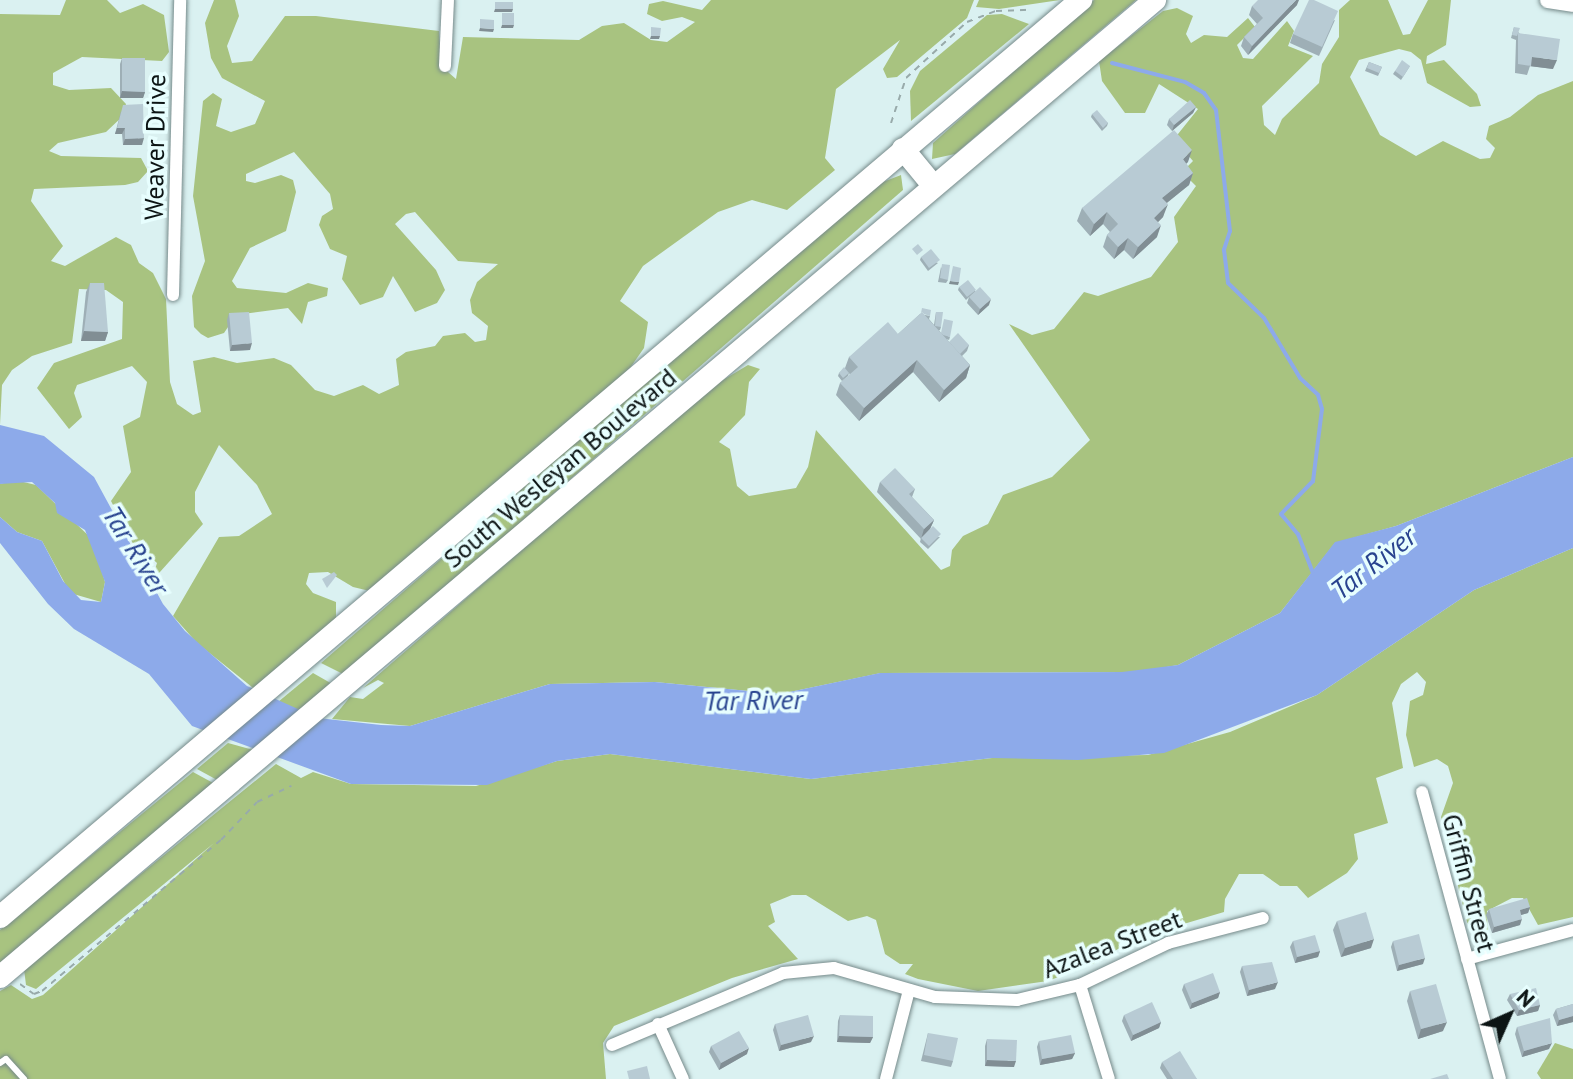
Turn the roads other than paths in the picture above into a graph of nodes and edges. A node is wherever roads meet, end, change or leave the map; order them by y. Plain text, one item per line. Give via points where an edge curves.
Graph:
1 (180, 0) edge
2 (448, 0) edge
3 (1081, 0) edge
4 (1155, 0) edge
5 (1548, 0) edge
6 (1573, 4) edge
7 (445, 66) dead end
8 (903, 149) junction
9 (932, 184) junction
10 (173, 295) dead end
11 (1422, 792) dead end
12 (0, 917) edge
13 (1263, 918) dead end
14 (1573, 930) edge
15 (1467, 959) junction
16 (4, 973) edge
17 (1080, 985) junction
18 (909, 990) junction
19 (658, 1024) junction
20 (612, 1045) dead end
21 (0, 1063) edge
22 (24, 1079) edge
23 (683, 1079) edge
24 (886, 1079) edge
25 (1109, 1079) edge
26 (1500, 1079) edge

1 - 10 street, Weaver Drive
2 - 7 street
3 - 8 highway, South Wesleyan Boulevard
4 - 9 highway, South Wesleyan Boulevard
5 - 6 street
8 - 9 highway
8 - 12 highway, South Wesleyan Boulevard
9 - 16 highway, South Wesleyan Boulevard
11 - 15 street, Griffin Street
13 - 17 street, Azalea Street via 1168,943
14 - 15 street
15 - 26 street, Griffin Street
17 - 18 street, Azalea Street via 987,1002
17 - 25 street
18 - 19 street, Azalea Street via 855,971 802,970 764,979
18 - 24 street
19 - 20 street, Azalea Street
19 - 23 street
21 - 22 lane via 6,1059

